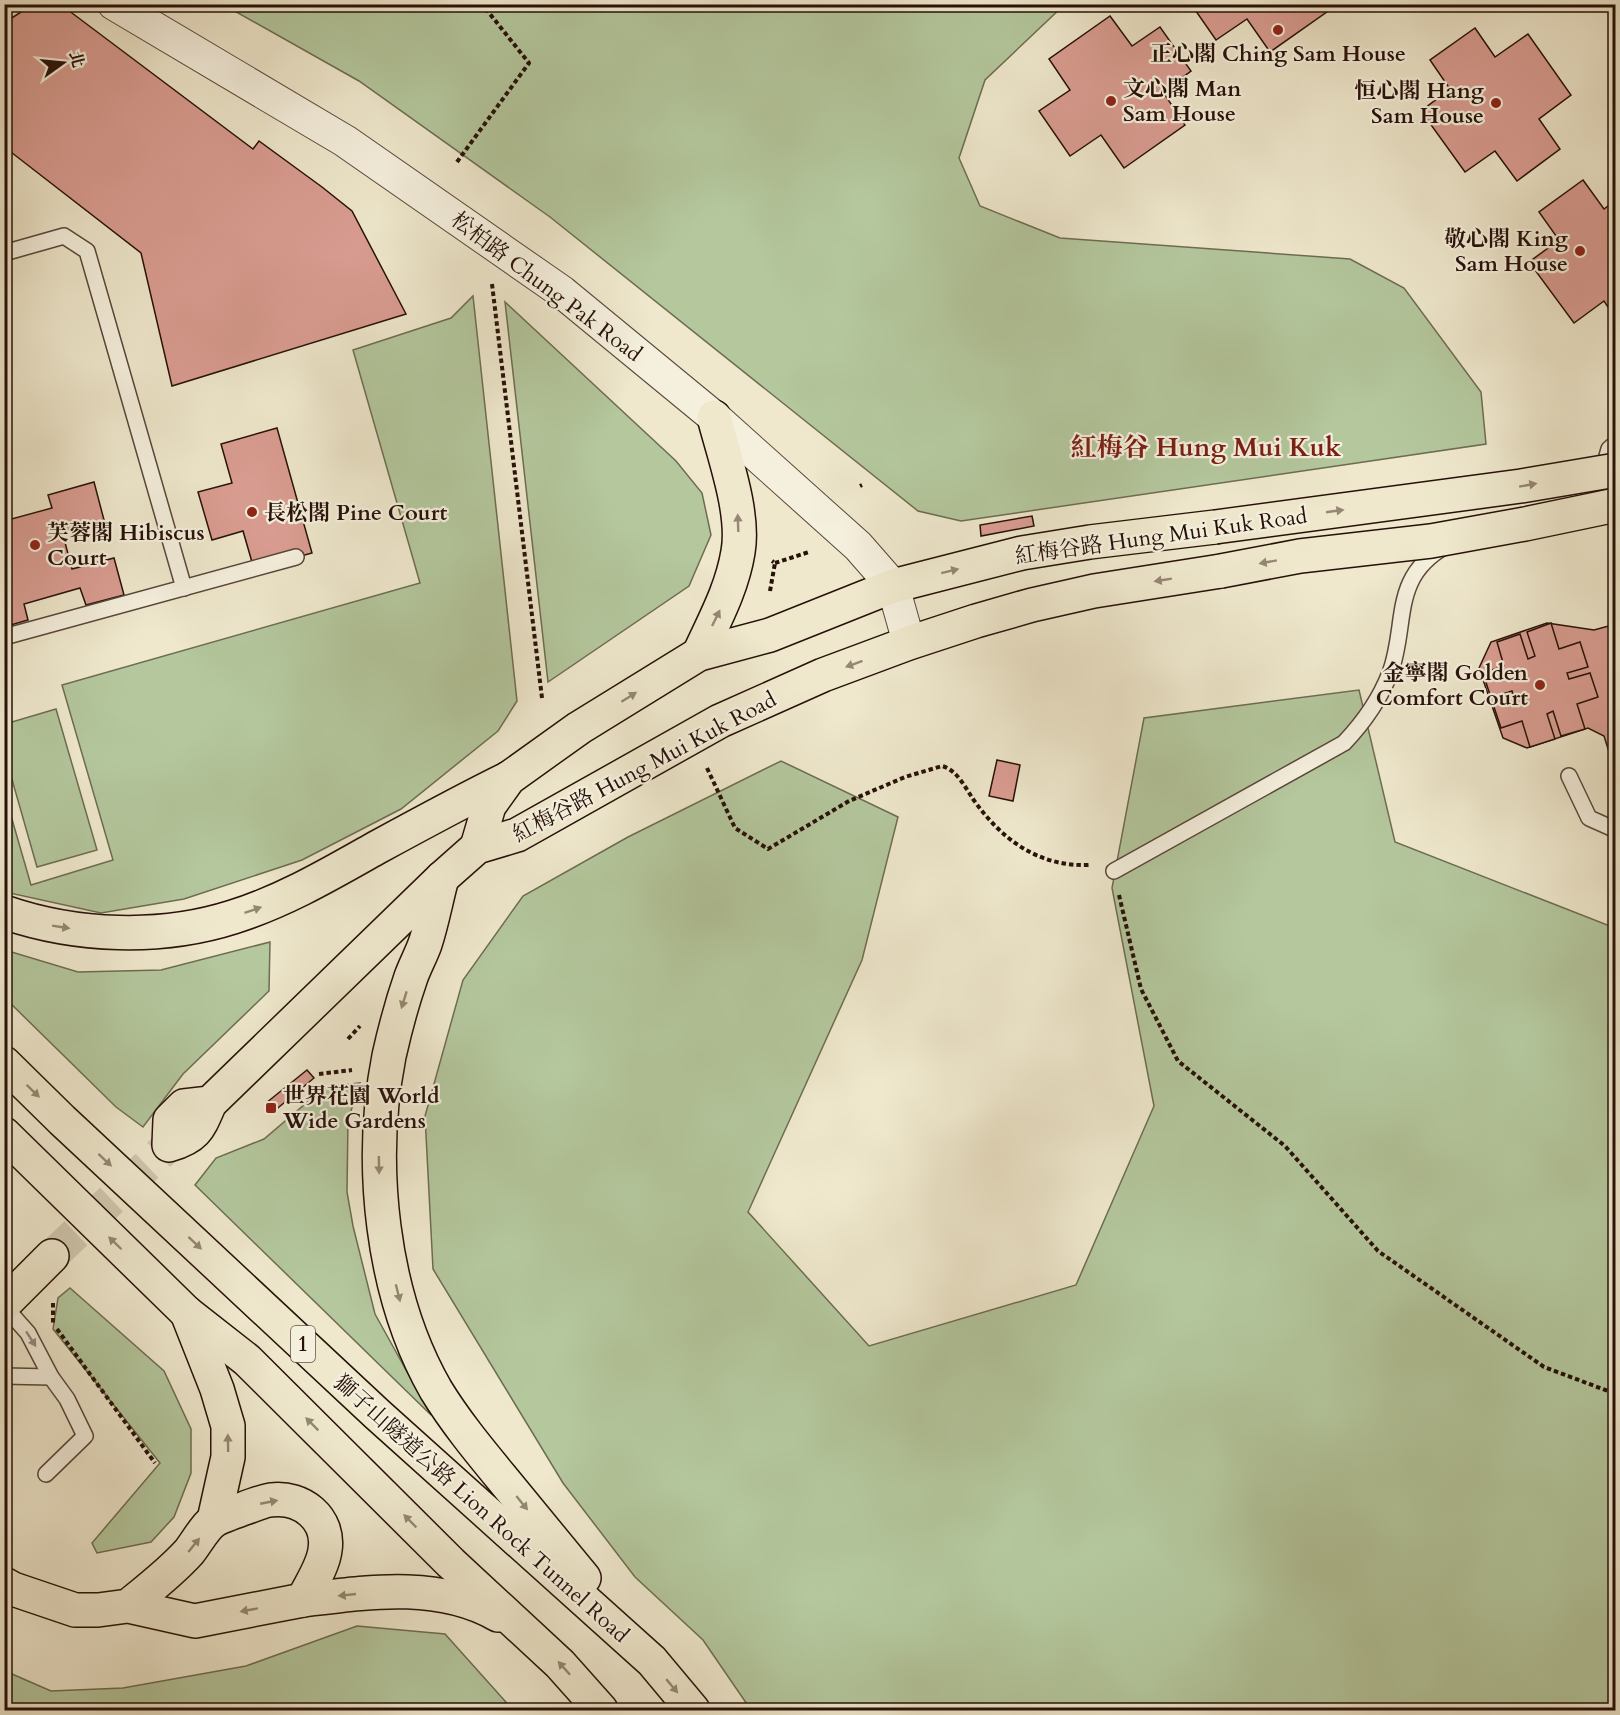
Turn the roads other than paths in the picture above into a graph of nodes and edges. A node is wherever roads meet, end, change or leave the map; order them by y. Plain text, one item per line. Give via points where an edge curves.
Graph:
1 (114, 4) edge
2 (4, 253) edge
3 (714, 417) junction
4 (1616, 443) edge
5 (1616, 470) edge
6 (1613, 513) edge
7 (296, 557) dead end
8 (893, 585) junction
9 (184, 588) junction
10 (4, 637) edge
11 (909, 643) junction
12 (699, 654) junction
13 (1569, 776) dead end
14 (509, 778) junction
15 (1616, 831) edge
16 (477, 847) junction
17 (1114, 871) road end
18 (442, 878) junction
19 (4, 912) edge
20 (4, 1063) edge
21 (210, 1103) dead end
22 (4, 1134) edge
23 (52, 1256) tunnel mouth
24 (4, 1305) edge
25 (187, 1313) junction
26 (4, 1376) edge
27 (51, 1377) junction
28 (46, 1474) dead end
29 (214, 1520) junction
30 (4, 1584) edge
31 (303, 1600) junction
32 (128, 1606) junction
33 (523, 1629) junction
34 (652, 1662) junction
35 (601, 1710) edge
36 (693, 1710) edge

1 - 3 street, 松柏路 Chung Pak Road via 345,141 440,206 562,292
2 - 9 lane via 64,236 87,251
3 - 8 street, 松柏路 Chung Pak Road via 845,533
12 -> 3 main road via 727,595 739,551 738,512
4 - 6 lane via 1609,449 1601,484
8 -> 5 main road, 紅梅谷路 Hung Mui Kuk Road, bridge via 1022,553 1090,542
6 -> 11 main road, 紅梅谷路 Hung Mui Kuk Road, bridge via 1300,556 1094,591
6 - 17 lane via 1463,539 1436,553 1423,564 1407,591 1400,611 1397,648 1380,695 1344,743
7 - 9 lane
8 - 11 street, 松柏路 Chung Pak Road
8 - 12 main road, 紅梅谷路 Hung Mui Kuk Road via 770,635
9 - 10 lane
11 -> 16 main road, 紅梅谷路 Hung Mui Kuk Road via 823,675 720,721 517,835
14 -> 12 main road, 紅梅谷路 Hung Mui Kuk Road via 579,728
13 - 15 lane via 1589,818
14 - 16 main road, 紅梅谷路 Hung Mui Kuk Road via 489,806
19 -> 14 main road via 48,925 122,932 160,931 231,918 298,892
16 - 18 main road, 紅梅谷路 Hung Mui Kuk Road
18 - 21 main road, 紅梅谷路 Hung Mui Kuk Road
18 -> 34 main road via 425,945 400,1012 381,1110 380,1185 400,1304 425,1369 463,1431
20 -> 34 main road, 獅子山隧道公路 Lion Rock Tunnel Road / 1 via 377,1414
25 -> 22 main road, 1
23 - 24 main road
24 -> 27 lane via 28,1333
29 -> 25 main road via 228,1457 228,1426
33 -> 25 main road, 1 via 247,1360
26 - 27 lane
27 - 28 lane via 86,1436
29 -> 31 main road via 269,1500 311,1510 325,1532 325,1550
32 -> 29 main road via 173,1568
30 - 32 main road via 75,1610
31 -> 32 main road via 195,1621
33 -> 31 main road via 486,1608 437,1594 373,1593
35 -> 33 main road, 1
34 -> 36 main road, 獅子山隧道公路 Lion Rock Tunnel Road / 1

